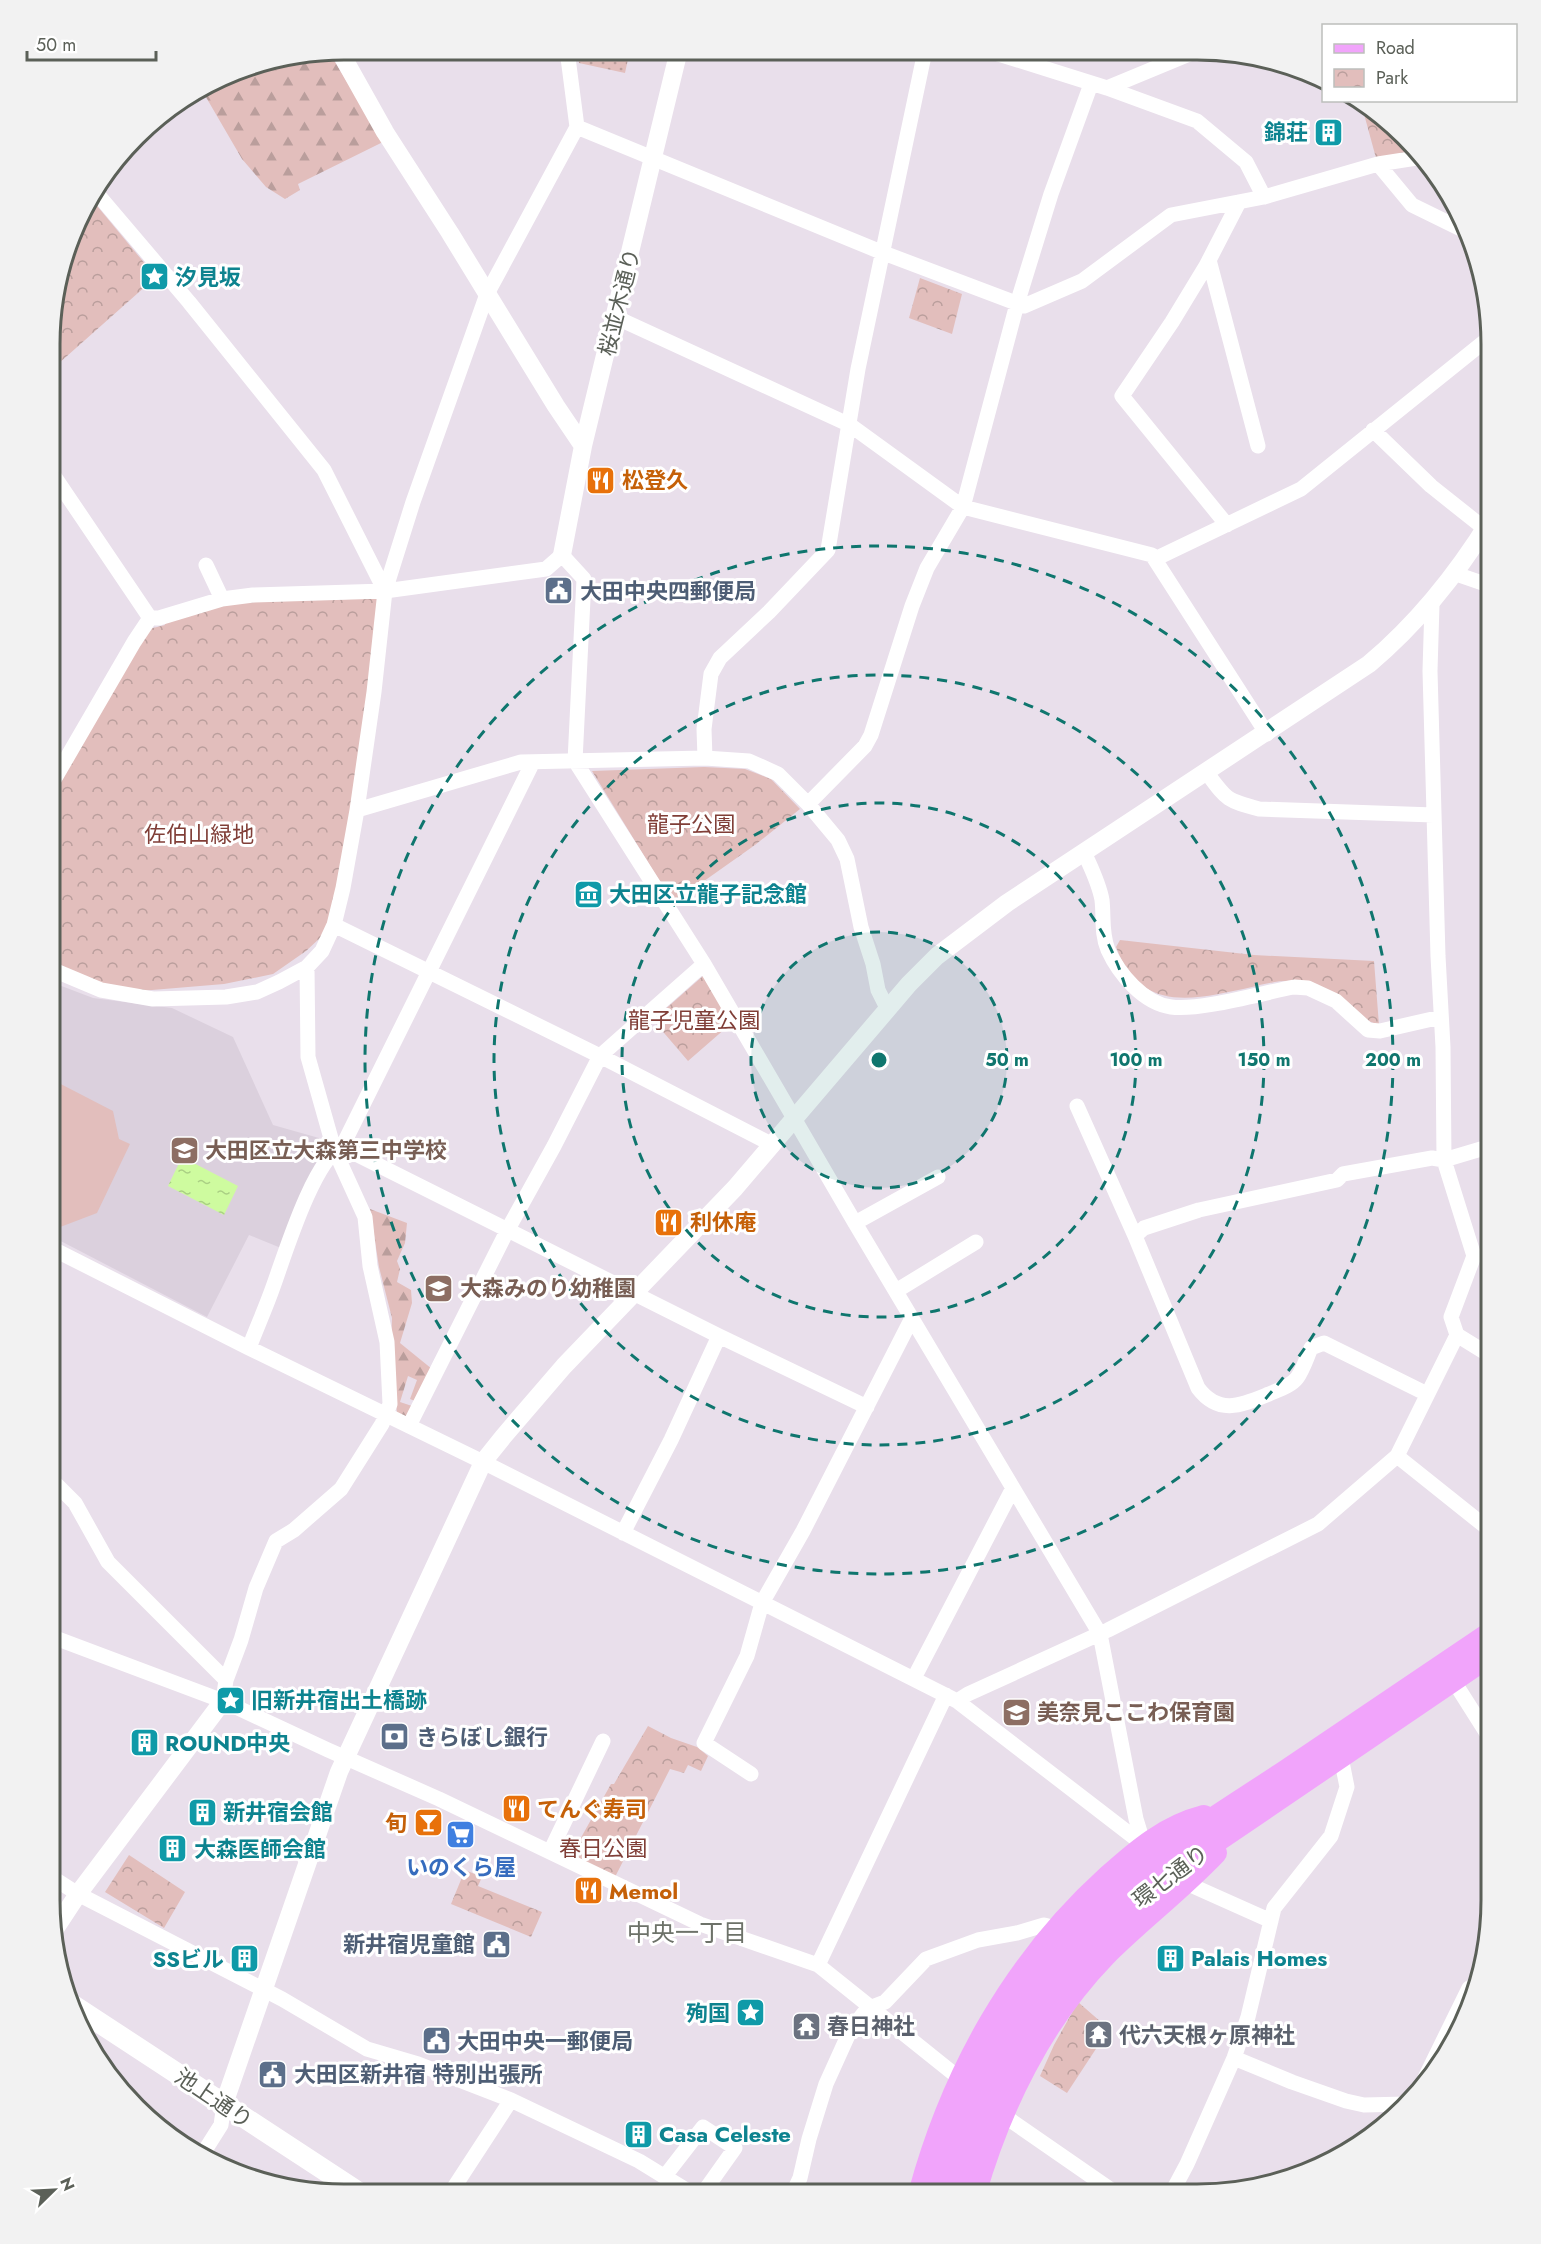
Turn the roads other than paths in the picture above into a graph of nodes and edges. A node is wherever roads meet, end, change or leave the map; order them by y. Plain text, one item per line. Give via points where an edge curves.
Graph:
1 (345, 60) edge
2 (568, 60) edge
3 (677, 60) edge
4 (923, 60) edge
5 (1017, 60) edge
6 (1175, 60) edge
7 (1091, 84) junction
8 (1107, 88) junction
9 (578, 127) junction
10 (654, 158) junction
11 (1411, 159) edge
12 (1378, 164) junction
13 (1264, 197) junction
14 (101, 198) edge
15 (1239, 202) junction
16 (1455, 226) edge
17 (881, 252) junction
18 (1209, 260) junction
19 (487, 294) junction
20 (1017, 304) junction
21 (615, 317) junction
22 (1481, 344) edge
23 (850, 425) junction
24 (1373, 430) junction
25 (583, 446) junction
26 (1257, 446) dead end
27 (60, 485) edge
28 (963, 507) junction
29 (1481, 519) edge
30 (1227, 525) junction
31 (1481, 535) edge
32 (562, 555) junction
33 (1155, 559) junction
34 (206, 565) dead end
35 (1456, 573) junction
36 (1481, 582) edge
37 (385, 591) junction
38 (222, 599) junction
39 (1432, 604) junction
40 (150, 618) junction
41 (1267, 734) junction
42 (705, 758) junction
43 (575, 761) junction
44 (533, 762) junction
45 (60, 769) edge
46 (1207, 773) junction
47 (808, 804) junction
48 (357, 810) junction
49 (1434, 814) junction
50 (1084, 852) junction
51 (334, 925) junction
52 (704, 964) junction
53 (307, 967) junction
54 (428, 972) junction
55 (60, 973) edge
56 (888, 1010) junction
57 (1441, 1017) junction
58 (600, 1056) junction
59 (1077, 1106) dead end
60 (795, 1119) junction
61 (773, 1145) junction
62 (338, 1148) junction
63 (1481, 1149) edge
64 (1444, 1160) junction
65 (938, 1177) dead end
66 (855, 1223) junction
67 (508, 1229) junction
68 (1135, 1236) junction
69 (976, 1242) dead end
70 (60, 1254) edge
71 (896, 1291) junction
72 (634, 1292) junction
73 (912, 1318) junction
74 (1457, 1335) junction
75 (719, 1336) junction
76 (249, 1348) junction
77 (1481, 1350) edge
78 (1427, 1394) junction
79 (867, 1407) junction
80 (387, 1414) junction
81 (409, 1426) junction
82 (1397, 1456) junction
83 (483, 1462) junction
84 (60, 1488) edge
85 (1013, 1488) junction
86 (1481, 1524) edge
87 (623, 1533) junction
88 (762, 1603) junction
89 (1100, 1634) junction
90 (1481, 1639) edge
91 (60, 1640) edge
92 (1481, 1662) edge
93 (914, 1678) junction
94 (226, 1680) junction
95 (1453, 1680) junction
96 (952, 1698) junction
97 (223, 1701) junction
98 (1481, 1724) edge
99 (603, 1741) dead end
100 (345, 1757) junction
101 (1341, 1757) junction
102 (751, 1774) dead end
103 (1231, 1820) junction
104 (1144, 1845) junction
105 (550, 1852) junction
106 (60, 1882) edge
107 (1186, 1883) junction
108 (78, 1894) junction
109 (61, 1920) edge
110 (1271, 1921) junction
111 (1056, 1928) junction
112 (818, 1965) junction
113 (263, 1989) junction
114 (1460, 2006) edge
115 (872, 2007) junction
116 (83, 2012) edge
117 (1008, 2042) junction
118 (1441, 2045) edge
119 (1234, 2058) junction
120 (959, 2078) junction
121 (511, 2100) junction
122 (224, 2104) junction
123 (1394, 2104) edge
124 (1003, 2115) junction
125 (934, 2141) junction
126 (206, 2148) edge
127 (986, 2159) junction
128 (665, 2176) junction
129 (345, 2184) edge
130 (456, 2184) edge
131 (677, 2184) edge
132 (709, 2184) edge
133 (797, 2184) edge
134 (922, 2184) edge
135 (943, 2184) edge
136 (962, 2184) edge
137 (978, 2184) edge
138 (1103, 2184) edge
139 (1176, 2184) edge

1 - 19 street
2 - 9 street
3 - 10 street, 桜並木通り
4 - 17 street
5 - 7 street
6 - 8 street
7 - 8 street
7 - 20 street
8 - 13 street via 1197,122 1246,162
9 - 10 street
9 - 19 street
10 - 17 street
10 - 21 street, 桜並木通り
11 - 12 street
12 - 13 street
12 - 16 street via 1413,205
13 - 15 street
14 - 37 street via 324,470
15 - 18 street
15 - 20 street via 1171,215 1082,281 1024,306
17 - 20 street
17 - 23 street
18 - 26 street
18 - 30 street via 1122,396
19 - 25 street
19 - 37 street via 412,502
20 - 28 street
21 - 23 street
21 - 25 street, 桜並木通り
22 - 24 street
23 - 28 street
23 - 42 street via 828,550 720,658 711,674 704,729
24 - 29 street via 1431,486
24 - 30 street via 1301,489
25 - 32 street, 桜並木通り
27 - 40 street
28 - 33 street via 1152,555
28 - 47 street via 923,577 871,735
30 - 33 street
31 - 35 street
32 - 37 street via 546,569
32 - 43 street via 584,579
33 - 41 street
34 - 38 street
35 - 36 street
35 - 39 street
37 - 38 street
37 - 48 street
38 - 40 street
39 - 41 street via 1370,664
39 - 49 street
40 - 45 street
41 - 46 street
42 - 43 street
42 - 47 street via 749,762 777,774
43 - 44 street
43 - 52 street
44 - 48 street via 482,772
44 - 54 street
46 - 49 street via 1225,797 1259,809
46 - 50 street
47 - 56 street via 838,840 847,859 878,990
48 - 51 street
49 - 57 street
50 - 56 street via 950,945
50 - 57 street via 1102,900 1102,931 1108,950 1127,982 1143,995 1169,1007 1194,1006 1293,987 1308,988 1336,1001 1368,1030 1380,1031
51 - 53 street via 322,951
51 - 54 street
52 - 58 street
52 - 60 street
53 - 55 street via 257,992 153,999 101,990
53 - 62 street via 308,1057
54 - 58 street
54 - 62 street
56 - 60 street
57 - 64 street
58 - 61 street
58 - 67 street
59 - 68 street
60 - 61 street
60 - 66 street
61 - 72 street
62 - 67 street
62 - 76 street via 321,1168 297,1221
62 - 80 street via 365,1217 370,1266 387,1342
63 - 64 street
64 - 68 street via 1432,1158 1342,1174 1337,1180 1199,1210 1144,1228
64 - 74 street via 1474,1256 1451,1317
65 - 66 street
66 - 71 street
67 - 72 street
67 - 81 street
68 - 78 street via 1198,1388 1206,1398 1224,1406 1239,1406 1285,1387 1297,1378 1311,1348 1324,1343
69 - 71 street
70 - 76 street
71 - 73 street
72 - 75 street
72 - 83 street via 564,1366
73 - 79 street
73 - 85 street
74 - 77 street
74 - 78 street
75 - 79 street
75 - 87 street
76 - 80 street
78 - 82 street
79 - 88 street
80 - 81 street
80 - 94 street via 341,1489 276,1541
81 - 83 street
82 - 86 street
82 - 89 street via 1318,1524
83 - 87 street
83 - 100 street
84 - 94 street via 75,1503 108,1562
85 - 89 street
85 - 93 street
87 - 88 street
88 - 93 street
88 - 102 street via 747,1656 704,1743
89 - 96 street
89 - 104 street
90 - 103 main road, 環七通り
91 - 97 street
92 - 95 main road, 環七通り
93 - 96 street
94 - 97 street
95 - 98 street
95 - 101 main road, 環七通り
96 - 104 street
96 - 112 street
97 - 100 street
97 - 108 street
99 - 105 street
100 - 105 street
100 - 113 street
101 - 103 main road, 環七通り
101 - 110 street via 1347,1786 1331,1836 1275,1908
103 - 104 main road via 1174,1827
103 - 107 main road via 1218,1851
103 - 117 main road, 環七通り via 1129,1907
103 - 117 main road, 環七通り via 1171,1848 1078,1931 1032,1989
104 - 111 main road
105 - 112 street via 700,1924
106 - 108 street
107 - 110 street
107 - 124 main road via 1129,1932 1079,1986 1036,2048
108 - 109 street
108 - 113 street
110 - 119 street
111 - 115 street via 1044,1925 978,1940 926,1959 885,2002
111 - 120 main road via 1003,2000
112 - 115 street
113 - 121 street via 367,2049
113 - 122 street
114 - 118 street
115 - 120 street
115 - 133 street via 850,2031 826,2084
116 - 122 main road, 池上通り
117 - 135 main road, 環七通り via 973,2096
117 - 136 main road, 環七通り
119 - 123 street via 1346,2101
119 - 139 street
120 - 125 main road
121 - 128 street
121 - 130 street
122 - 126 street via 221,2125
122 - 129 main road, 池上通り
124 - 127 main road
124 - 138 street
125 - 127 street via 965,2139
125 - 134 main road
127 - 137 main road
128 - 131 street
128 - 132 street via 703,2127 735,2148

